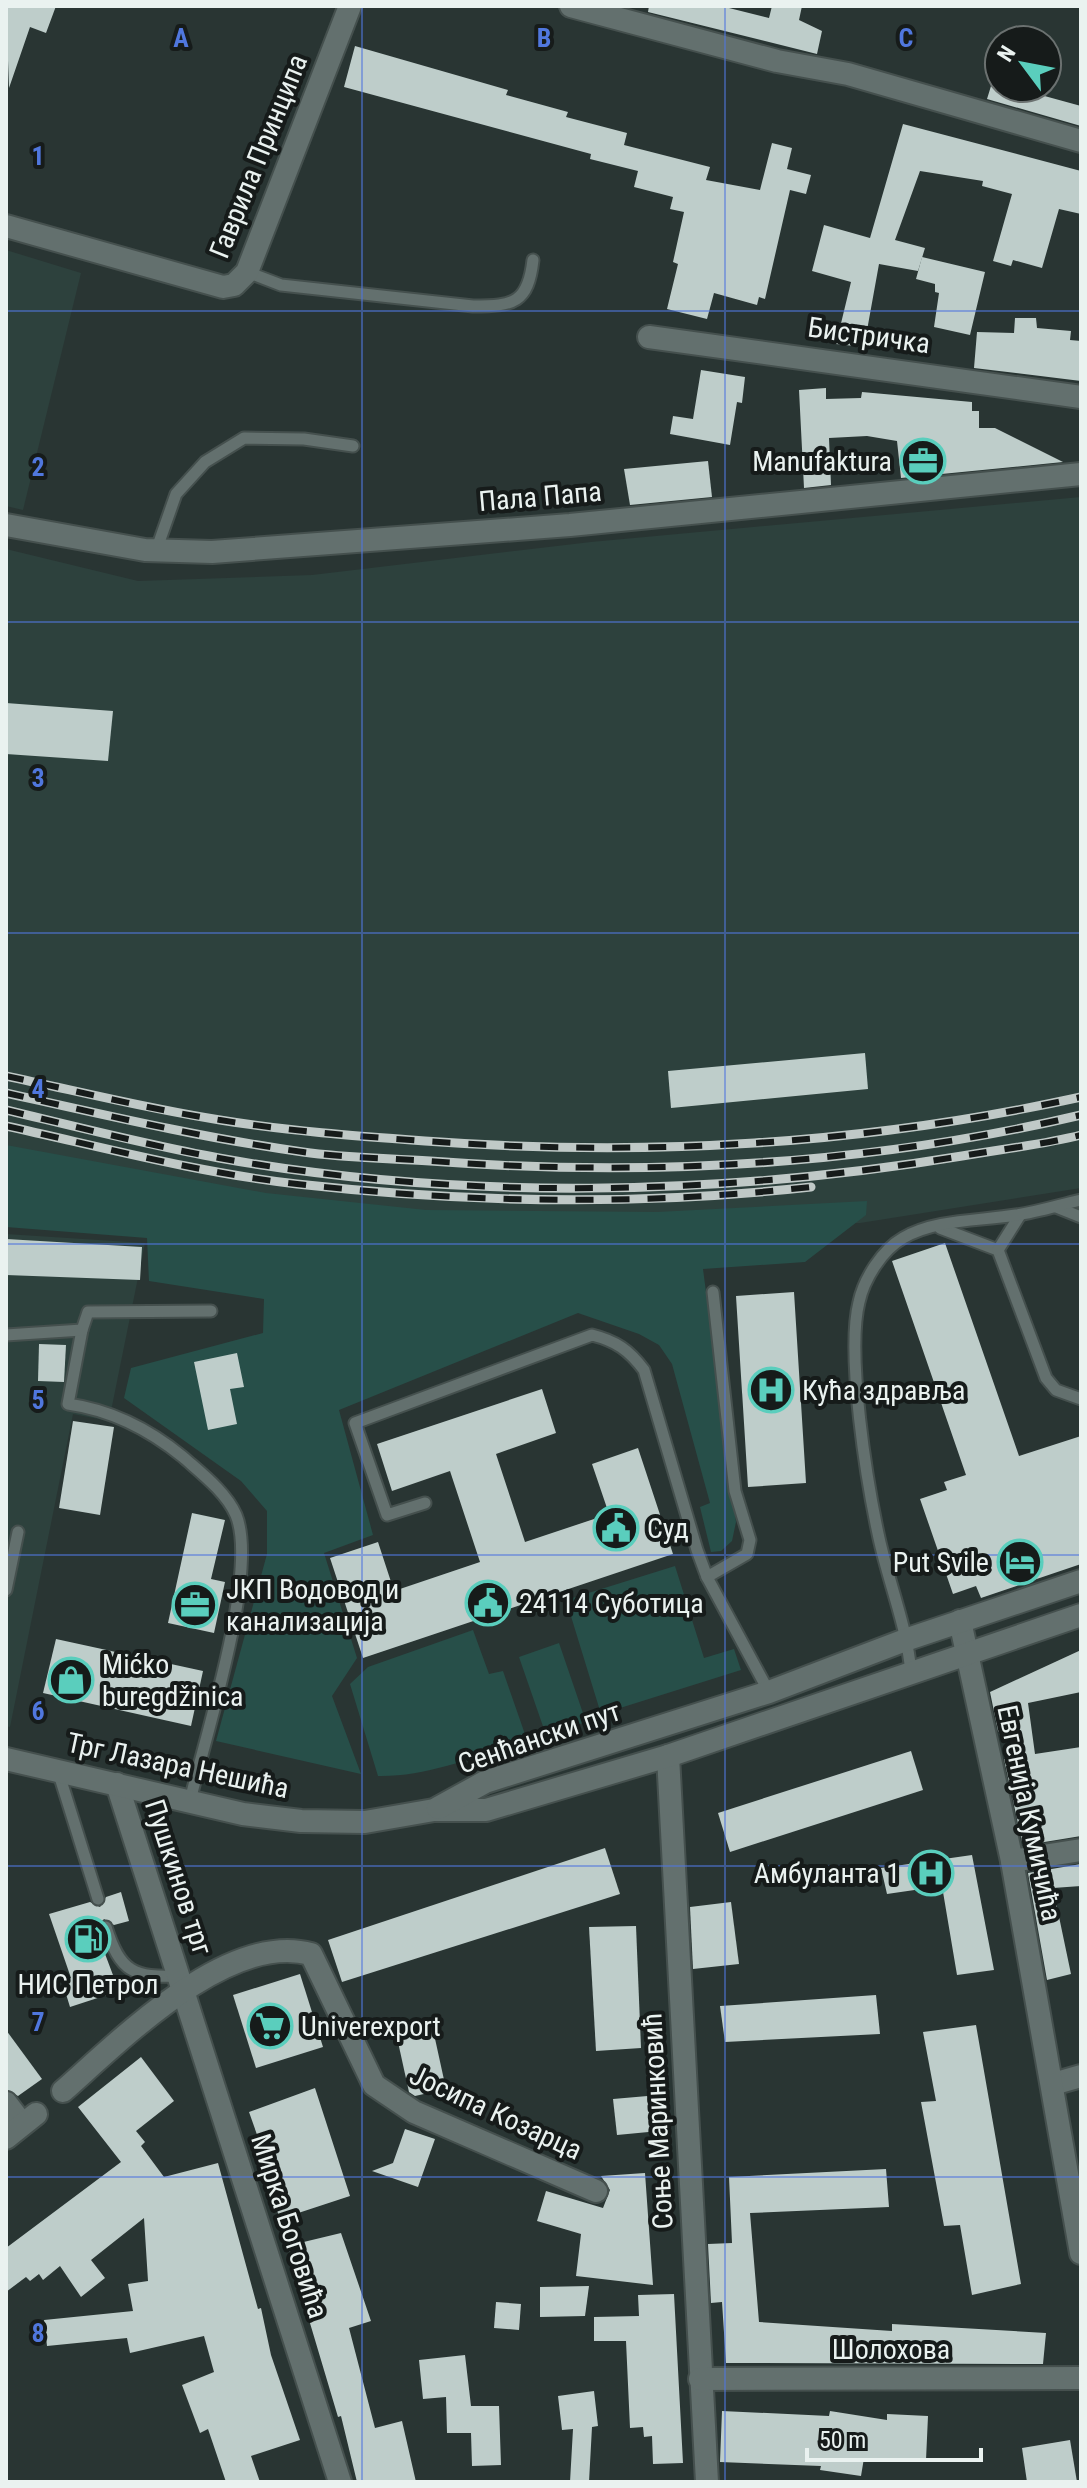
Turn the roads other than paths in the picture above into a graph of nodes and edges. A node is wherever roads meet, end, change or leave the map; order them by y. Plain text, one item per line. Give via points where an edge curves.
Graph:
1 (350, 6) edge
2 (571, 6) edge
3 (1081, 141) edge
4 (6, 226) edge
5 (533, 260) dead end
6 (247, 272) junction
7 (649, 337) dead end
8 (1081, 397) edge
9 (353, 446) dead end
10 (1081, 474) edge
11 (6, 525) edge
12 (156, 551) junction
13 (1081, 1200) edge
14 (1050, 1206) junction
15 (1020, 1215) junction
16 (1081, 1217) edge
17 (935, 1227) junction
18 (998, 1250) junction
19 (713, 1292) dead end
20 (211, 1311) dead end
21 (82, 1330) junction
22 (6, 1335) edge
23 (1081, 1399) edge
24 (425, 1503) dead end
25 (18, 1532) dead end
26 (707, 1577) junction
27 (1081, 1581) edge
28 (6, 1590) edge
29 (1081, 1615) edge
30 (960, 1621) junction
31 (908, 1639) junction
32 (965, 1655) junction
33 (911, 1674) junction
34 (769, 1692) junction
35 (668, 1756) junction
36 (6, 1759) edge
37 (57, 1770) junction
38 (117, 1784) junction
39 (190, 1801) junction
40 (434, 1810) junction
41 (1081, 1850) edge
42 (1012, 1861) junction
43 (98, 1899) dead end
44 (106, 1927) dead end
45 (311, 1954) joint
46 (182, 1982) junction
47 (1081, 2076) edge
48 (1053, 2084) junction
49 (63, 2091) dead end
50 (6, 2103) edge
51 (21, 2125) edge
52 (596, 2191) dead end
53 (1081, 2253) edge
54 (1081, 2378) edge
55 (700, 2379) junction
56 (340, 2482) edge
57 (707, 2482) edge

1 - 6 street, Гаврила Принципа
2 - 3 street via 777,61 848,74
4 - 6 street, Гаврила Принципа via 223,287 234,285
5 - 6 lane via 522,297 504,306 281,285
7 - 8 street, Бистричка
9 - 12 lane via 244,438 205,462 176,494
10 - 12 street, Пала Папа via 570,525 212,552
11 - 12 street, Пала Папа
13 - 14 lane
14 - 15 lane
14 - 16 lane
15 - 17 lane
15 - 18 lane
17 - 18 lane
17 - 31 lane via 901,1239 875,1266 855,1325 856,1371 879,1540
18 - 23 lane via 1046,1378 1056,1390
19 - 26 lane via 735,1491 750,1540 747,1554
20 - 21 lane via 88,1312
21 - 22 lane
21 - 39 lane via 68,1404 134,1424 172,1448 206,1477 236,1514 242,1582
24 - 26 lane via 387,1515 355,1423 592,1335 611,1339 629,1351 652,1388
25 - 28 lane
26 - 34 lane
27 - 30 street, Сенћански пут
29 - 32 street, Сенћански пут
30 - 31 street, Сенћански пут
30 - 32 street, Евгенија Кумичића
31 - 33 lane
31 - 34 street, Сенћански пут
32 - 33 street, Сенћански пут
32 - 42 street, Евгенија Кумичића
33 - 35 street, Сенћански пут
34 - 40 street, Сенћански пут via 485,1782
35 - 40 street, Сенћански пут via 486,1810
35 - 55 street, Соње Маринковић
36 - 37 street, Трг Лазара Нешића
37 - 38 street, Трг Лазара Нешића
37 - 43 lane
38 - 39 street, Трг Лазара Нешића
38 - 46 street, Пушкинов трг
39 - 40 street, Трг Лазара Нешића via 301,1821 365,1822
41 - 42 street
42 - 48 street, Евгенија Кумичића
44 - 46 lane via 114,1952 131,1971
45 - 46 street, Пушкинов трг via 289,1948 265,1952
45 - 52 street, Јосипа Козарца via 374,2085 414,2112
46 - 49 street, Пушкинов трг
46 - 56 street, Мирка Боговића
47 - 48 street
48 - 53 street, Евгенија Кумичића
50 - 51 street
54 - 55 street, Шолохова
55 - 57 street, Соње Маринковић

